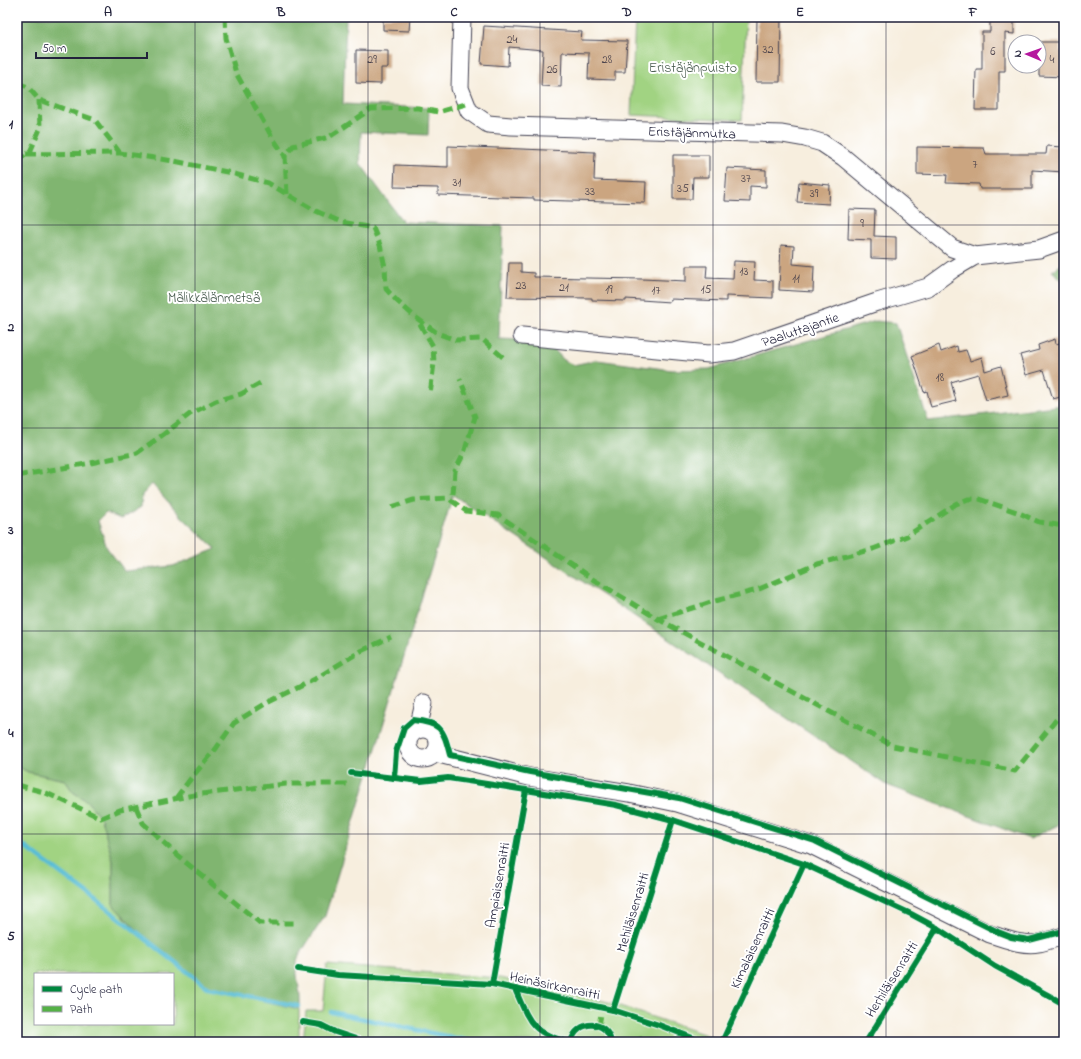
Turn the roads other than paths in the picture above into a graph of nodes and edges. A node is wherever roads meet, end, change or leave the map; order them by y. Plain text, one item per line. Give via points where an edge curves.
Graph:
1 (462, 17) edge
2 (1064, 240) edge
3 (975, 256) junction
4 (522, 336) dead end
5 (424, 703) dead end
6 (418, 729) junction
7 (435, 753) junction
8 (1064, 936) edge

1 - 3 street, Eristäjänmutka via 460,88 469,111 488,124 782,134 805,138 822,143 843,157 952,248
2 - 3 street, Paaluttajantie via 1028,251
3 - 4 street, Paaluttajantie via 928,287 734,351 709,354
5 - 6 street
6 - 7 street via 428,729 436,736 438,745
6 - 7 street via 408,739 411,754 425,759
7 - 8 street via 529,777 677,803 811,845 1004,939 1039,943

